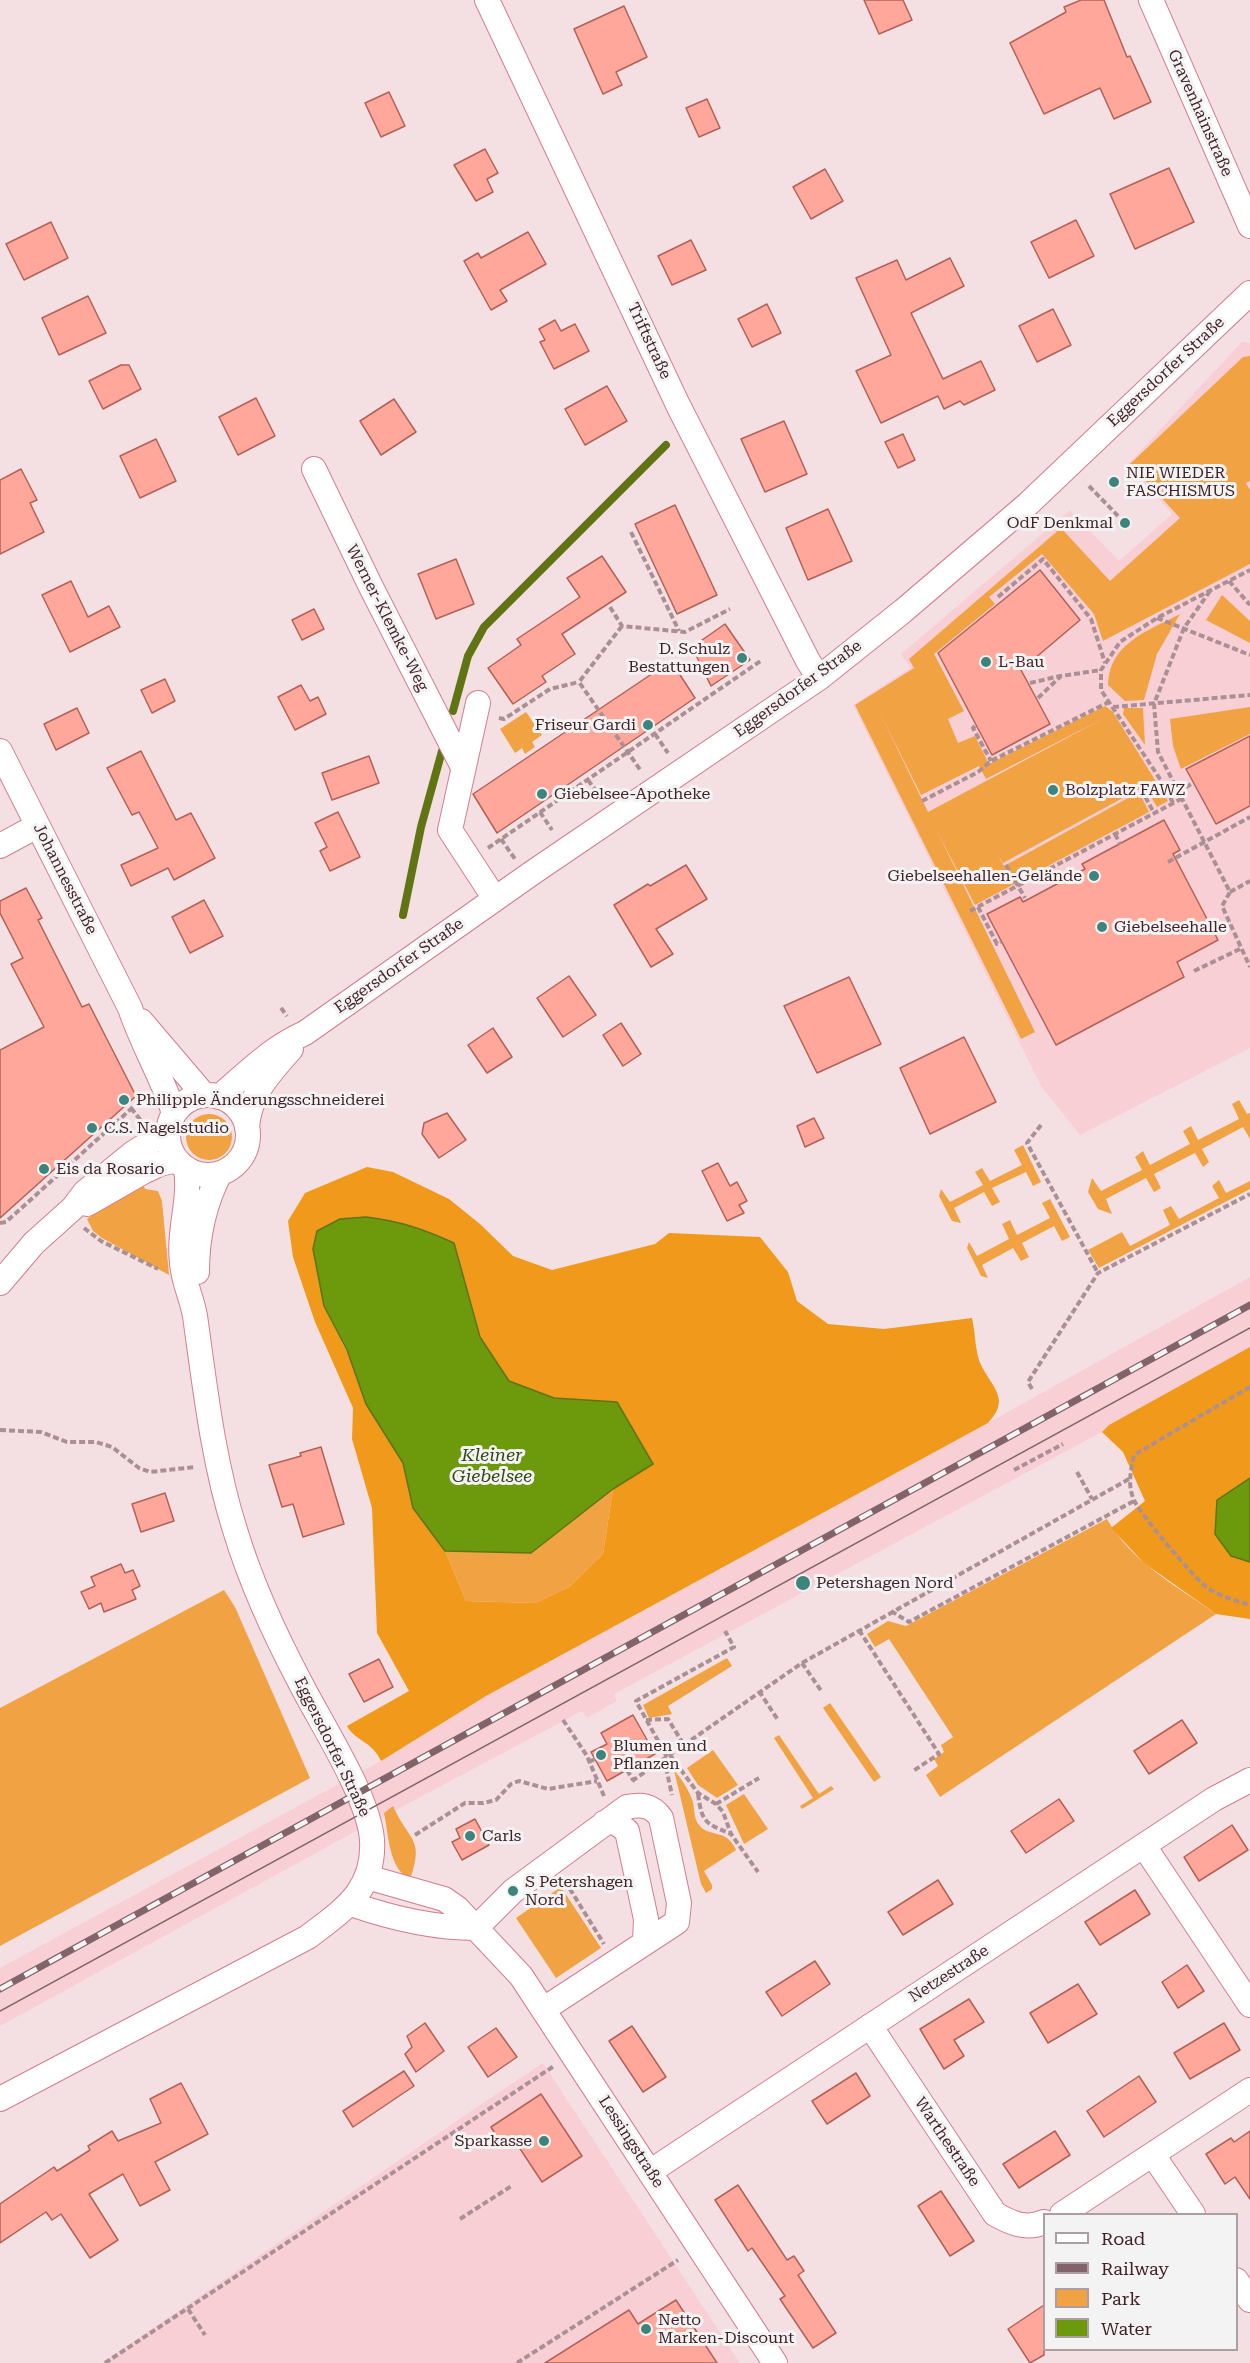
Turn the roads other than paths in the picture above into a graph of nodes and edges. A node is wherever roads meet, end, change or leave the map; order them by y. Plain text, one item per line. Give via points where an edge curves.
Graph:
1 (487, 0) edge
2 (1150, 0) edge
3 (1250, 226) edge
4 (1250, 292) edge
5 (314, 469) dead end
6 (819, 678) junction
7 (477, 709) road end
8 (0, 751) edge
9 (463, 767) junction
10 (37, 826) junction
11 (0, 846) edge
12 (495, 899) junction
13 (130, 1008) junction
14 (305, 1033) junction
15 (212, 1096) junction
16 (163, 1124) junction
17 (247, 1128) junction
18 (181, 1164) junction
19 (220, 1173) junction
20 (71, 1210) junction
21 (0, 1283) edge
22 (193, 1307) junction
23 (1250, 1780) edge
24 (605, 1812) junction
25 (1144, 1846) junction
26 (367, 1877) junction
27 (351, 1904) junction
28 (476, 1929) junction
29 (645, 1942) junction
30 (1250, 2005) edge
31 (544, 2009) junction
32 (870, 2026) junction
33 (1250, 2090) edge
34 (0, 2099) edge
35 (1153, 2155) junction
36 (651, 2171) junction
37 (1064, 2213) edge
38 (1192, 2213) edge
39 (1043, 2222) edge
40 (1238, 2283) edge
41 (1250, 2300) edge
42 (775, 2363) edge

1 - 6 street, Triftstraße via 678,405
2 - 3 street, Gravenhainstraße
4 - 6 street, Eggersdorfer Straße via 1028,504
5 - 9 street, Werner-Klemke-Weg
6 - 12 street, Eggersdorfer Straße
7 - 9 street
8 - 10 street, Johannesstraße
9 - 12 street via 450,830
10 - 11 street
10 - 13 street, Johannesstraße
12 - 14 street, Eggersdorfer Straße
13 - 15 street, Johannesstraße
13 - 16 street, Johannesstraße via 165,1087
14 - 15 street, Eggersdorfer Straße via 285,1042
14 - 17 street, Eggersdorfer Straße via 255,1095 248,1110
15 - 16 street via 187,1100
15 - 17 street via 234,1105
16 - 18 street
16 - 20 street via 85,1192
17 - 19 street via 242,1155
18 - 19 street via 202,1174
18 - 20 street via 160,1164 94,1202
18 - 22 street, Eggersdorfer Straße via 188,1198 181,1262
19 - 22 street, Eggersdorfer Straße via 203,1218
20 - 21 street via 34,1243
22 - 26 street, Eggersdorfer Straße via 216,1453 233,1527 299,1682 366,1811 372,1848
23 - 25 street, Netzestraße
24 - 28 street via 513,1891
24 - 29 street via 627,1831 646,1919
24 - 29 street via 638,1805 648,1807 660,1818 679,1903 677,1922
25 - 30 street
25 - 32 street, Netzestraße
26 - 27 street, Eggersdorfer Straße
26 - 28 street, Lessingstraße via 444,1899
27 - 28 street via 383,1915
27 - 34 street, Eggersdorfer Straße via 308,1937
28 - 31 street, Lessingstraße via 521,1976
29 - 31 street
31 - 36 street, Lessingstraße
32 - 36 street, Netzestraße
32 - 39 street, Warthestraße via 995,2214 1013,2224 1036,2226
33 - 35 street
35 - 37 street
35 - 38 street
36 - 42 street, Lessingstraße
40 - 41 street

